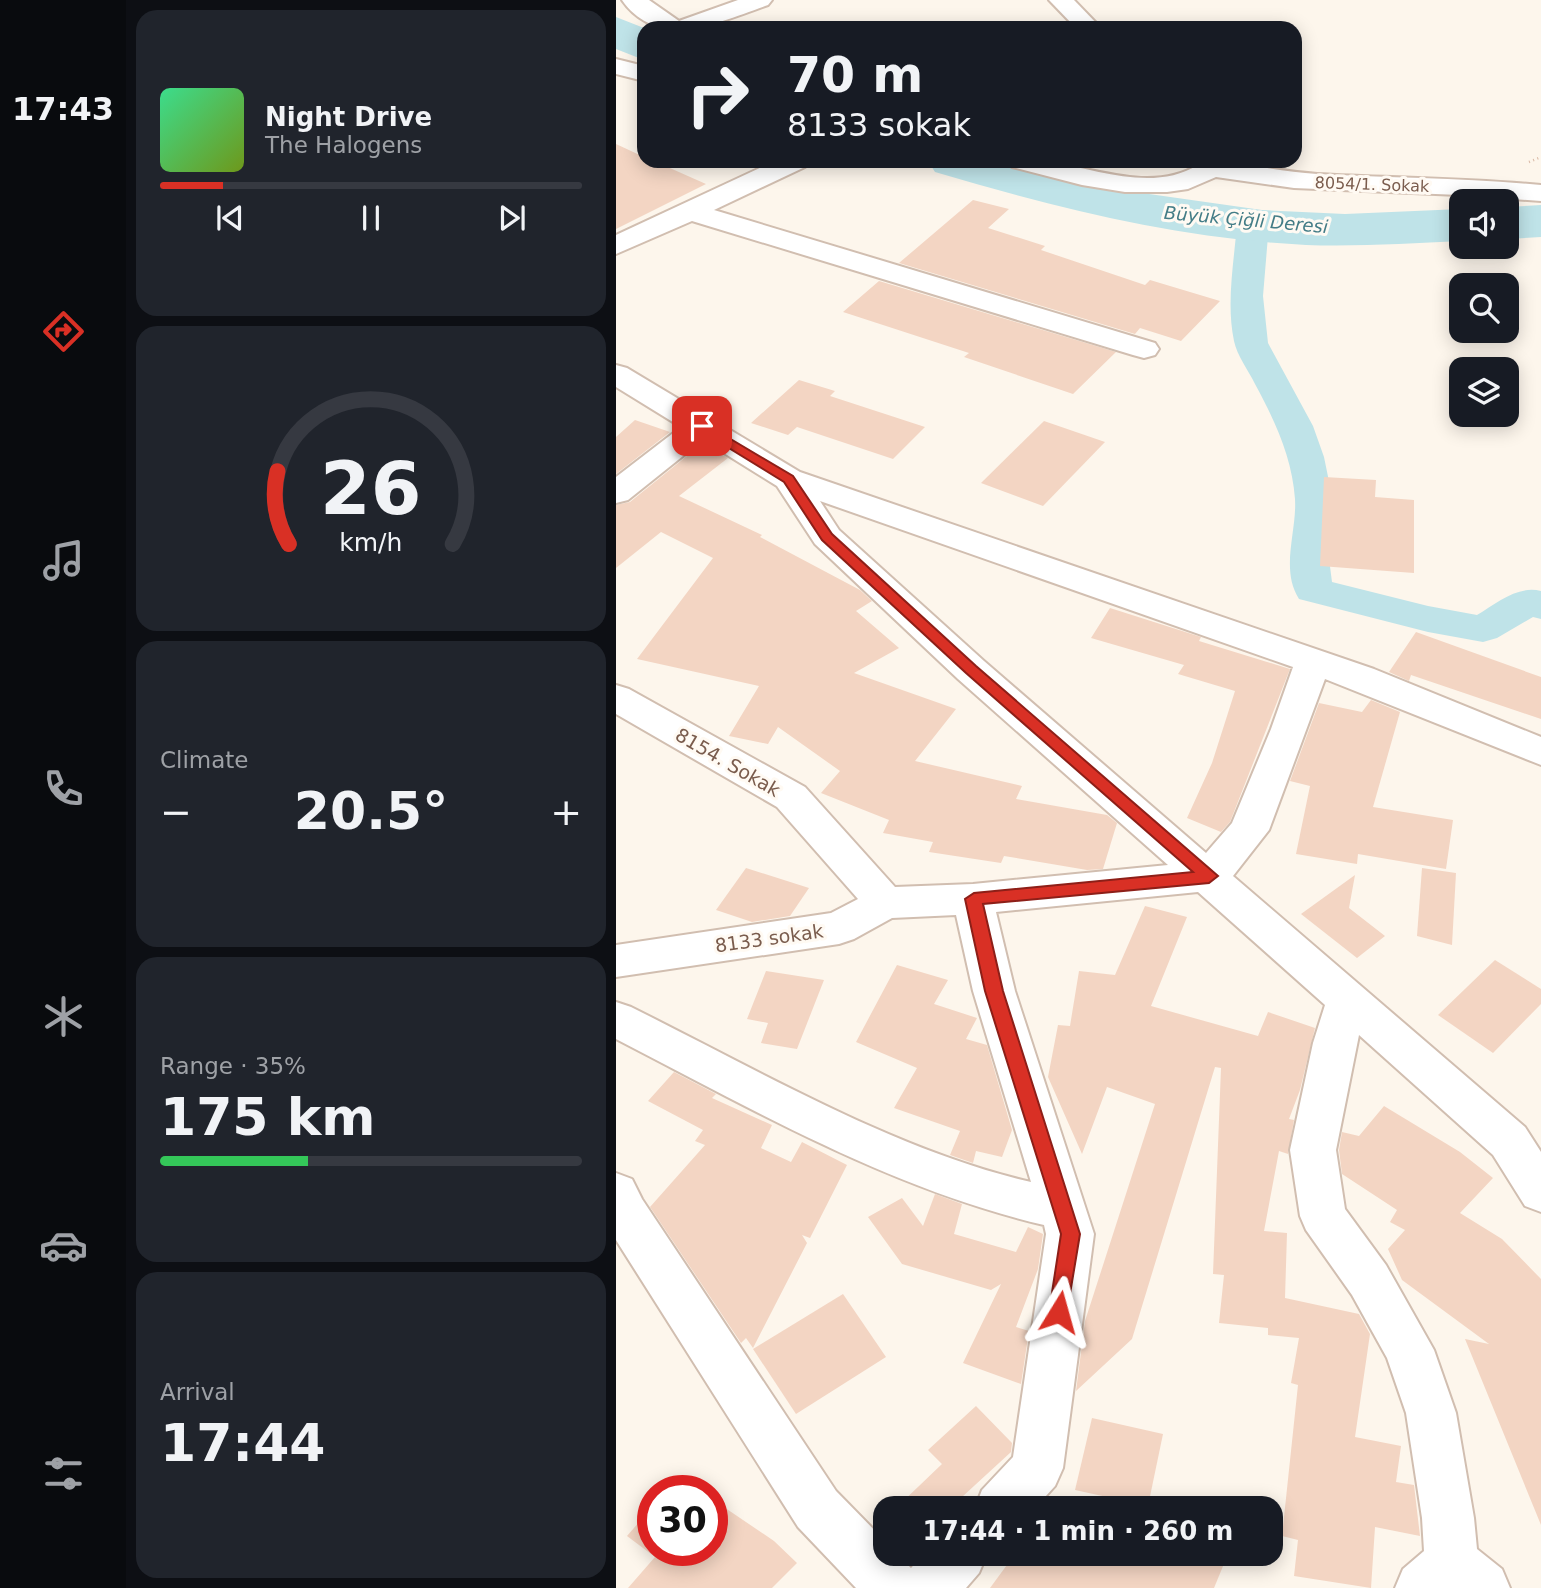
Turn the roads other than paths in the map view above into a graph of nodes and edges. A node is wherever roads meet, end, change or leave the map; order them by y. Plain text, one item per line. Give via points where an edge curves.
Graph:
1 (634, 0) edge
2 (760, 0) edge
3 (1062, 0) edge
4 (662, 21) edge
5 (698, 21) edge
6 (1082, 21) edge
7 (782, 168) edge
8 (1045, 168) edge
9 (1206, 168) edge
10 (1221, 168) edge
11 (1541, 192) edge
12 (692, 212) junction
13 (616, 246) edge
14 (1144, 349) dead end
15 (616, 374) edge
16 (702, 426) junction
17 (789, 479) junction
18 (616, 493) edge
19 (1313, 662) junction
20 (616, 698) edge
21 (1531, 748) edge
22 (1541, 781) edge
23 (1209, 876) junction
24 (974, 899) junction
25 (885, 903) junction
26 (616, 961) edge
27 (1349, 999) junction
28 (616, 1019) edge
29 (1541, 1192) edge
30 (616, 1193) edge
31 (1062, 1209) junction
32 (1012, 1496) edge
33 (949, 1566) edge
34 (1452, 1580) edge
35 (892, 1588) edge
36 (930, 1588) edge

1 - 4 street
2 - 5 street
3 - 6 street
7 - 12 street
8 - 9 street via 1140,185 1189,181
10 - 11 street, 8054/1. Sokak via 1259,178 1329,184
12 - 13 street
12 - 14 street
15 - 16 street
16 - 17 street
16 - 18 street
17 - 19 street
17 - 23 street via 827,537 971,670
19 - 21 street
19 - 23 street via 1249,830
20 - 25 street, 8154. Sokak via 791,797
21 - 22 street
23 - 24 street, 8133 sokak
23 - 27 street
24 - 25 street, 8133 sokak
24 - 31 street via 994,991
25 - 26 street, 8133 sokak via 839,928
27 - 29 street via 1509,1142
27 - 34 street via 1313,1150 1323,1216 1369,1280 1409,1350 1432,1413
28 - 31 street via 860,1142 988,1192
30 - 35 street via 622,1209 817,1509
31 - 32 street via 1070,1234 1037,1468
33 - 36 street

